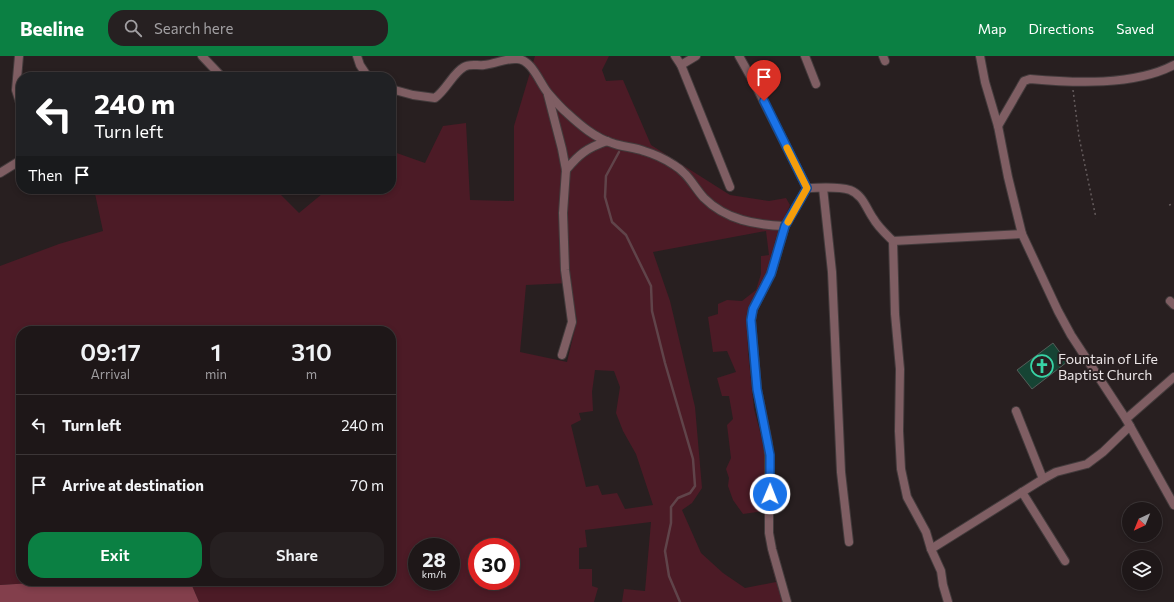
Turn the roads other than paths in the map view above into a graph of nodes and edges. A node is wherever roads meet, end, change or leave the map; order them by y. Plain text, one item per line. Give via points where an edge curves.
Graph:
1 (19, 56) edge
2 (202, 56) edge
3 (357, 56) edge
4 (675, 56) edge
5 (696, 56) edge
6 (739, 56) edge
7 (805, 56) edge
8 (980, 56) edge
9 (681, 65) junction
10 (1174, 65) edge
11 (18, 72) edge
12 (217, 72) edge
13 (365, 72) edge
14 (816, 84) dead end
15 (396, 90) edge
16 (547, 92) junction
17 (998, 126) junction
18 (607, 141) junction
19 (16, 163) edge
20 (566, 170) junction
21 (0, 173) edge
22 (730, 187) dead end
23 (807, 188) junction
24 (823, 188) junction
25 (785, 226) junction
26 (1022, 234) junction
27 (893, 242) junction
28 (562, 355) dead end
29 (1174, 377) edge
30 (1016, 410) dead end
31 (1128, 423) junction
32 (1043, 479) junction
33 (1022, 492) junction
34 (1174, 505) edge
35 (849, 542) dead end
36 (931, 549) junction
37 (1065, 562) dead end
38 (787, 602) edge
39 (948, 602) edge

1 - 11 street
2 - 12 street
3 - 13 street
4 - 9 street
5 - 9 street
6 - 23 street
7 - 14 street
8 - 17 street
9 - 22 street
10 - 17 street via 1130,79 1024,81
15 - 16 street via 435,98 464,66 518,58 529,65
16 - 18 street via 567,114
16 - 20 street
17 - 26 street
18 - 20 street via 583,152
18 - 25 street via 644,150 675,165 686,174 704,198 726,214 750,223
19 - 21 street
20 - 28 street via 563,213 565,270 572,322
23 - 24 street
23 - 25 street
24 - 27 street via 853,192 864,202 872,217
24 - 35 street via 832,272 841,472
25 - 38 street via 771,274 753,309 751,320 757,389 770,455 769,533
26 - 27 street
26 - 31 street via 1058,312
27 - 36 street via 900,369 901,469 907,497 926,532
29 - 31 street
30 - 32 street
31 - 32 street via 1103,452 1087,464
31 - 34 street
32 - 33 street
33 - 36 street
33 - 37 street
36 - 39 street via 941,571

